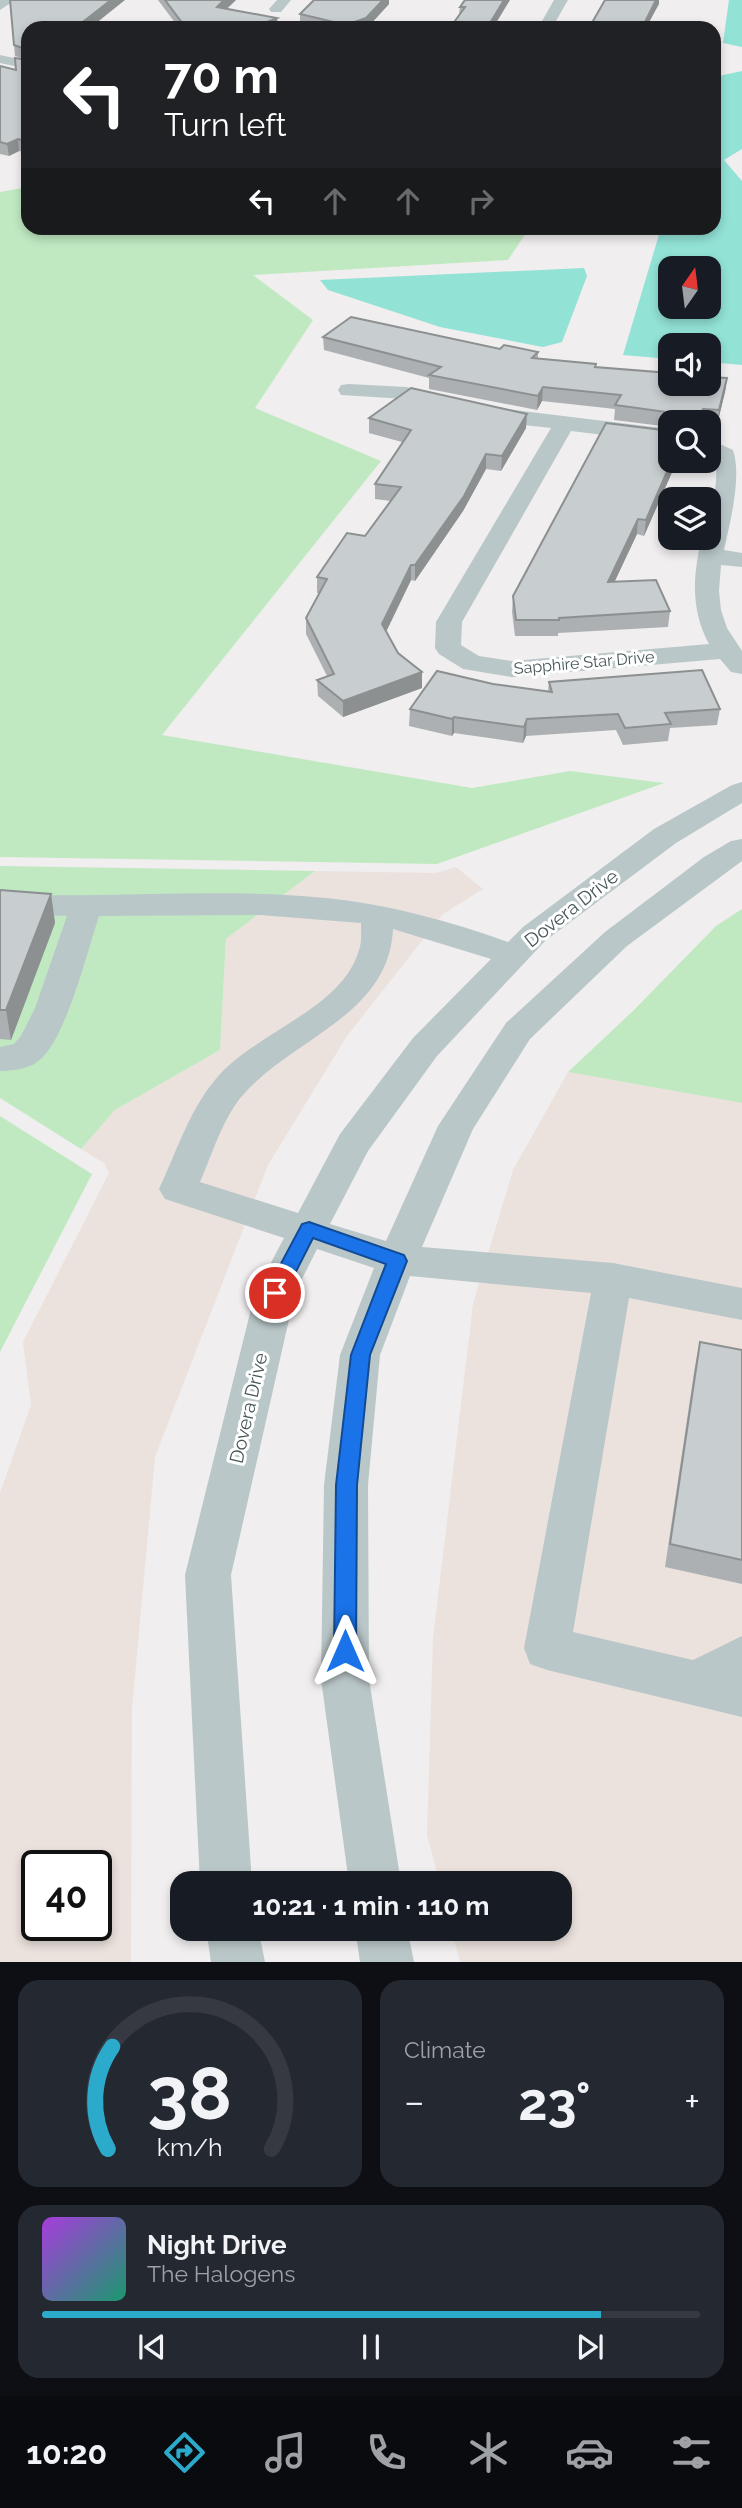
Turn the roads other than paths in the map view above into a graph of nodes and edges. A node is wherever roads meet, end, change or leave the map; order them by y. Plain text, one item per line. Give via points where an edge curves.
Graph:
1 (8, 0) edge
2 (561, 0) edge
3 (0, 6) edge
4 (549, 21) edge
5 (0, 58) edge
6 (21, 63) edge
7 (349, 390) dead end
8 (564, 424) junction
9 (658, 435) edge
10 (721, 453) edge
11 (710, 556) junction
12 (742, 560) edge
13 (734, 659) edge
14 (742, 791) edge
15 (742, 848) edge
16 (0, 904) edge
17 (86, 906) junction
18 (378, 915) junction
19 (513, 955) junction
20 (0, 1059) edge
21 (309, 1229) junction
22 (397, 1261) junction
23 (613, 1279) junction
24 (742, 1304) edge
25 (742, 1658) edge
26 (697, 1683) junction
27 (742, 1694) edge
28 (225, 1871) edge
29 (373, 1871) edge
30 (234, 1941) edge
31 (383, 1941) edge
32 (238, 1962) edge
33 (387, 1962) edge

1 - 3 street
2 - 4 street
5 - 6 street
7 - 8 street via 406,393
8 - 9 street
8 - 13 street, Sapphire Star Drive via 449,622 449,648 472,663 512,669
10 - 11 street via 731,473
11 - 12 street
11 - 13 street via 705,575 709,620
14 - 19 street, Dovera Drive via 665,836 534,934
15 - 22 street via 616,939 517,1031 456,1126
16 - 17 street
17 - 18 street via 298,905
17 - 20 street via 37,1040 27,1052
18 - 19 street via 442,929
18 - 21 street via 380,938 361,982 321,1017 250,1065 228,1088 178,1189
19 - 21 street, Dovera Drive via 425,1047 353,1144
21 - 22 street
21 - 28 street, Dovera Drive via 275,1293 208,1575
22 - 23 street
22 - 29 street via 360,1355 346,1485 345,1679
23 - 24 street
23 - 26 street via 547,1648
25 - 26 street
26 - 27 street
30 - 32 street
31 - 33 street

